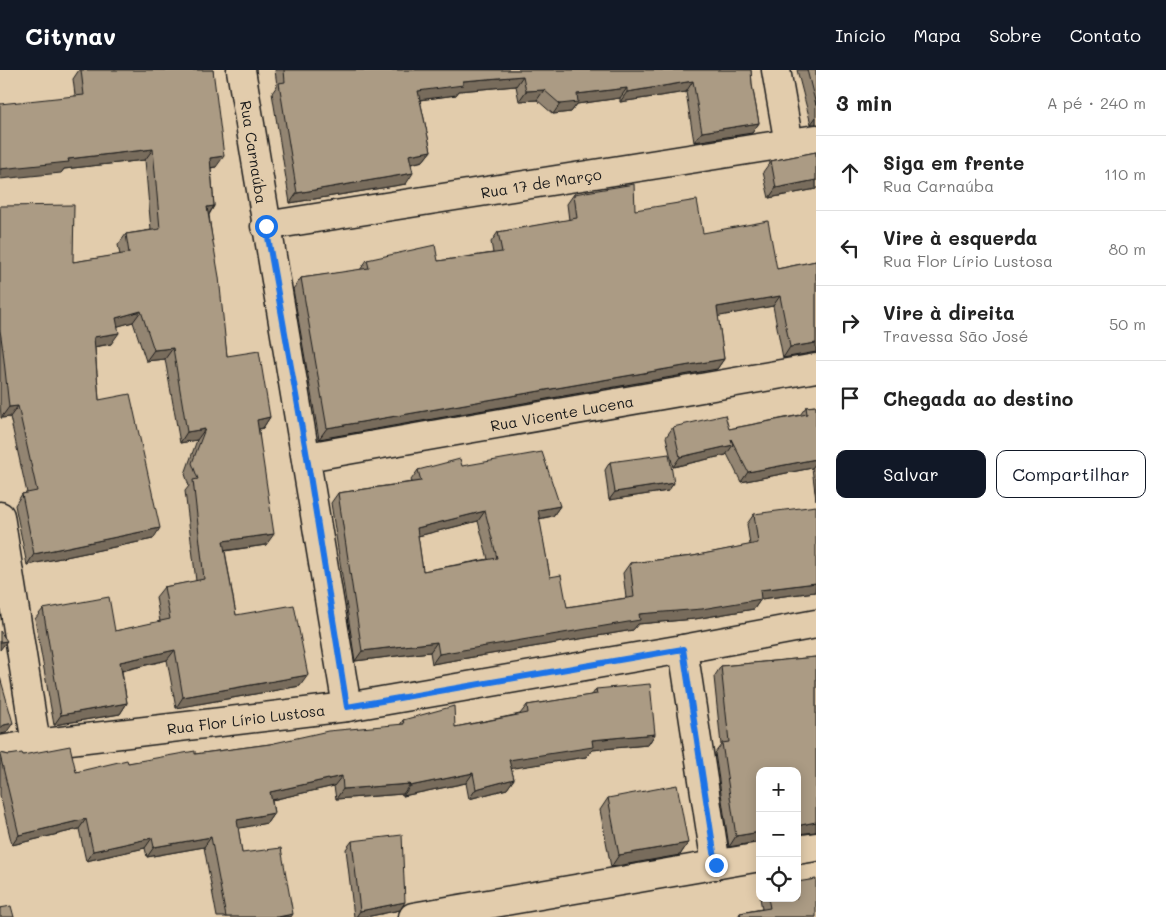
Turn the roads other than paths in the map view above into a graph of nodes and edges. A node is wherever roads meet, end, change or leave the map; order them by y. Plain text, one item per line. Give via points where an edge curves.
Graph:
1 (241, 70) edge
2 (776, 70) edge
3 (816, 139) edge
4 (789, 144) junction
5 (266, 226) junction
6 (816, 368) edge
7 (307, 457) junction
8 (0, 516) edge
9 (816, 624) edge
10 (683, 649) junction
11 (347, 707) junction
12 (36, 744) junction
13 (0, 750) edge
14 (816, 847) edge
15 (801, 849) edge
16 (756, 858) edge
17 (716, 865) junction
18 (413, 917) edge

1 - 5 street, Rua Carnaúba
2 - 4 street
3 - 4 street, Rua 17 de Março
4 - 5 street, Rua 17 de Março
5 - 7 street, Rua Carnaúba
6 - 7 street, Rua Vicente Lucena
7 - 11 street, Rua Carnaúba
8 - 12 street
9 - 10 street, Rua Flor Lírio Lustosa
10 - 11 street, Rua Flor Lírio Lustosa
10 - 17 street
11 - 12 street, Rua Flor Lírio Lustosa
12 - 13 street, Rua Flor Lírio Lustosa
14 - 15 street
16 - 17 street
17 - 18 street

